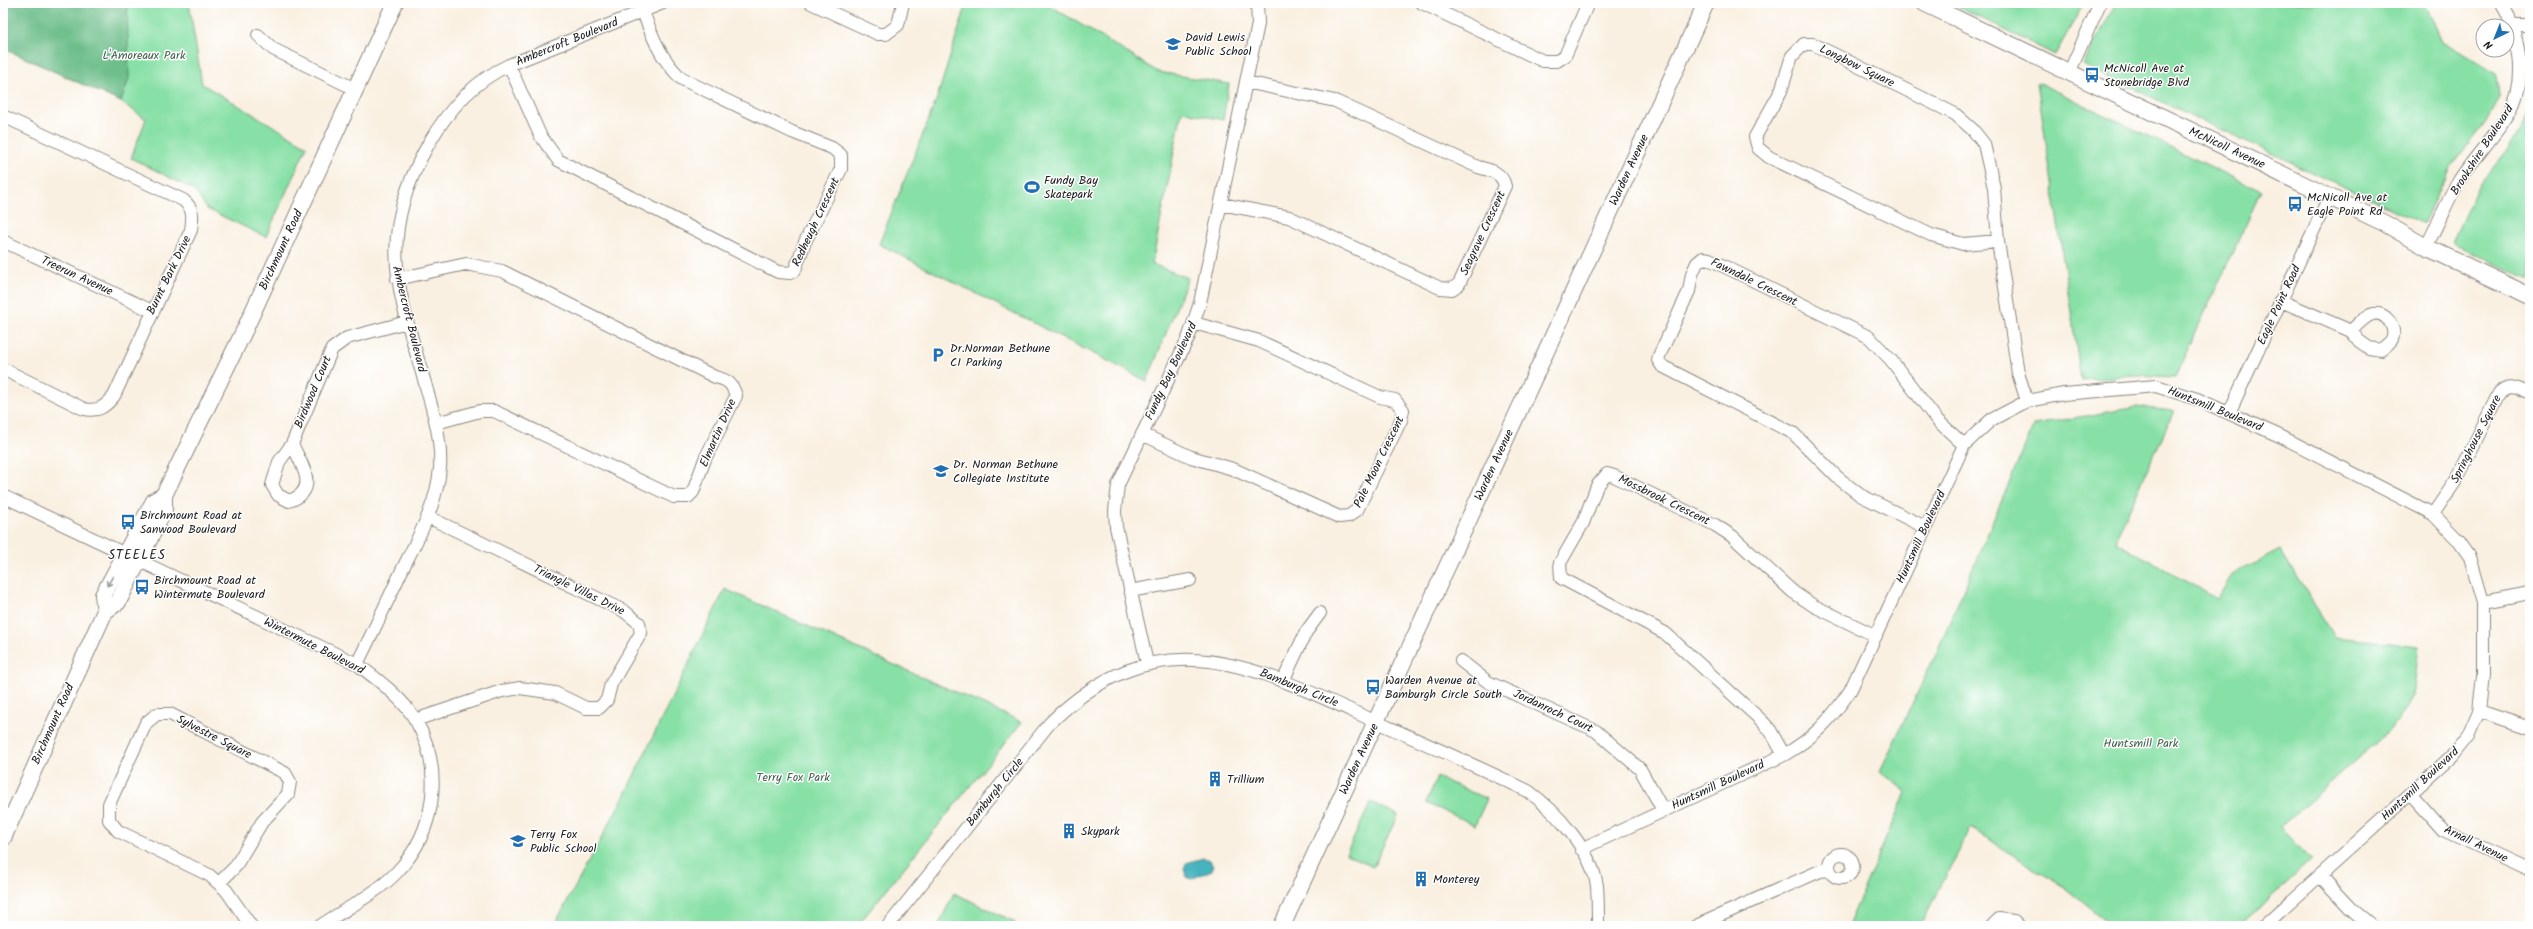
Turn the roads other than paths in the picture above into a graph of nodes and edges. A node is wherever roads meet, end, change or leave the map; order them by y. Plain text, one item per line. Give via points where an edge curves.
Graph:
1 (395, 3) edge
2 (663, 3) edge
3 (811, 3) edge
4 (903, 3) edge
5 (1257, 3) edge
6 (1422, 3) edge
7 (1588, 3) edge
8 (1706, 3) edge
9 (1924, 3) edge
10 (2100, 3) edge
11 (2502, 3) edge
12 (643, 12) junction
13 (2510, 18) edge
14 (2515, 25) edge
15 (2530, 25) edge
16 (258, 35) dead end
17 (2515, 35) edge
18 (509, 66) junction
19 (2069, 73) junction
20 (1246, 82) junction
21 (354, 89) junction
22 (3, 116) edge
23 (2329, 197) junction
24 (1221, 204) junction
25 (3, 241) edge
26 (1998, 241) junction
27 (2426, 247) junction
28 (397, 279) junction
29 (2530, 296) edge
30 (2281, 301) junction
31 (152, 311) junction
32 (407, 322) junction
33 (1194, 323) junction
34 (2351, 331) dead end
35 (3, 369) edge
36 (2530, 394) edge
37 (2027, 401) junction
38 (2229, 413) junction
39 (436, 422) junction
40 (1142, 434) junction
41 (292, 444) dead end
42 (1964, 445) junction
43 (3, 496) edge
44 (2433, 514) junction
45 (428, 517) junction
46 (1925, 527) junction
47 (133, 557) junction
48 (1190, 580) dead end
49 (1130, 591) junction
50 (2530, 593) edge
51 (2484, 602) junction
52 (1320, 613) dead end
53 (1876, 636) junction
54 (1461, 661) dead end
55 (1148, 663) junction
56 (358, 664) junction
57 (1284, 680) junction
58 (2479, 711) junction
59 (415, 720) junction
60 (1377, 722) junction
61 (2530, 728) edge
62 (1784, 755) junction
63 (2411, 794) junction
64 (1663, 810) junction
65 (3, 838) edge
66 (1581, 849) junction
67 (1828, 870) dead end
68 (2530, 870) edge
69 (2320, 876) junction
70 (219, 883) junction
71 (1718, 922) edge
72 (251, 926) edge
73 (320, 926) edge
74 (888, 926) edge
75 (1282, 926) edge
76 (1598, 926) edge
77 (1696, 926) edge
78 (1992, 926) edge
79 (2019, 926) edge
80 (2264, 926) edge
81 (2371, 926) edge

1 - 21 main road, Birchmount Road
2 - 12 street, Ambercroft Boulevard
3 - 4 street via 878,34 886,34 898,25
5 - 20 street, Fundy Bay Boulevard via 1258,24
6 - 7 street via 1542,61 1557,62 1565,56
8 - 60 main road, Warden Avenue
9 - 19 main road, McNicoll Avenue
10 - 19 street
11 - 13 street, Brookshire Boulevard
12 - 18 street, Ambercroft Boulevard
12 - 18 street, Redheugh Crescent via 658,50 669,67 682,79 792,132 832,148 841,155 841,169 805,242 796,270 790,273 778,272 558,160 540,135
14 - 15 street
16 - 21 street via 273,49
17 - 27 street, Brookshire Boulevard via 2520,60 2519,87 2509,112 2457,184
18 - 28 street, Ambercroft Boulevard via 487,78 459,100 425,151 398,219 395,253
19 - 23 main road, McNicoll Avenue
20 - 24 street, Fundy Bay Boulevard
20 - 24 street, Seagrave Crescent via 1316,95 1352,107 1478,167 1494,171 1500,175 1505,186 1467,270 1459,284 1452,289 1440,288 1289,217
21 - 47 main road, Birchmount Road via 245,329 164,495 164,510
22 - 31 street, Burnt Bark Drive via 183,200 191,208 194,215 191,230
23 - 27 main road, McNicoll Avenue
23 - 30 street, Eagle Point Road
24 - 33 street, Fundy Bay Boulevard
25 - 31 street, Treerun Avenue
26 - 26 street, Longbow Square via 1994,188 1988,156 1984,144 1961,118 1813,44 1800,46 1792,56 1776,104 1755,137 1758,148 1769,157 1931,235 1963,244
26 - 37 street, Longbow Square via 2018,373
27 - 29 main road, McNicoll Avenue
28 - 32 street, Ambercroft Boulevard
28 - 39 street, Elmartin Drive via 466,264 502,271 715,377 726,380 733,386 736,396 705,459 694,492 688,497 681,498 674,497 494,411 480,411
30 - 34 street
30 - 38 street, Eagle Point Road
31 - 35 street, Burnt Bark Drive via 114,396 106,406 99,409 84,409
32 - 39 street, Ambercroft Boulevard
32 - 41 street, Birdwood Court via 347,338 332,349
33 - 40 street, Fundy Bay Boulevard
33 - 40 street, Pale Moon Crescent via 1259,341 1380,397 1395,400 1403,410 1401,420 1357,510 1349,516 1339,516 1233,468 1191,457
36 - 44 street, Springhouse Square via 2513,386 2508,386 2499,393 2457,480
37 - 38 street, Huntsmill Boulevard via 2064,394 2156,386 2177,391
37 - 42 street, Huntsmill Boulevard via 1991,420
38 - 44 street, Huntsmill Boulevard via 2328,459 2338,467
39 - 45 street, Ambercroft Boulevard via 440,471
40 - 49 street, Fundy Bay Boulevard via 1120,480 1115,511
42 - 46 street, Huntsmill Boulevard
42 - 46 street, Fawndale Crescent via 1937,420 1891,360 1869,337 1709,259 1703,258 1697,263 1689,291 1659,356 1658,360 1662,366 1793,433 1837,477 1860,495
43 - 47 street, Wintermute Boulevard
44 - 51 street, Huntsmill Boulevard via 2470,557
45 - 56 street, Ambercroft Boulevard
45 - 59 street, Triangle Villas Drive via 633,616 639,622 641,633 611,684 607,700 599,708 586,708 555,693 520,688 502,691
46 - 53 street, Huntsmill Boulevard
47 - 56 street, Wintermute Boulevard
47 - 65 main road, Birchmount Road via 103,595 105,611
48 - 49 street
49 - 55 street, Fundy Bay Boulevard
50 - 51 street
51 - 58 street, Huntsmill Boulevard via 2483,676
52 - 57 street via 1306,632
53 - 62 street, Huntsmill Boulevard via 1850,691 1831,719 1804,743
53 - 62 street, Mossbrook Crescent via 1814,606 1793,592 1732,536 1715,525 1614,476 1607,474 1597,486 1583,523 1560,563 1561,578 1665,633 1762,720 1774,735
54 - 64 street, Jordanroch Court via 1488,682 1596,731 1640,769
55 - 57 street, Bamburgh Circle via 1192,659 1227,662
55 - 74 street, Bamburgh Circle via 1094,686 1069,704 1054,719
56 - 59 street, Wintermute Boulevard via 393,694
57 - 60 street, Bamburgh Circle
58 - 61 street
58 - 63 street, Huntsmill Boulevard via 2468,736 2452,756
59 - 73 street, Wintermute Boulevard via 428,749 434,783 422,837 412,855 396,874
60 - 66 street, Bamburgh Circle via 1528,791 1543,801 1563,821
60 - 75 main road, Warden Avenue
62 - 64 street, Huntsmill Boulevard
63 - 68 street, Arnall Avenue via 2443,830
63 - 69 street, Huntsmill Boulevard
64 - 66 street, Huntsmill Boulevard
66 - 76 street, Bamburgh Circle via 1596,885
67 - 71 street via 1820,871
69 - 80 street, Huntsmill Boulevard
69 - 81 street
70 - 70 street, Sylvestre Square via 235,867 262,822 288,794 290,782 285,773 170,714 157,714 146,723 108,804 108,820 118,831 200,869
70 - 72 street, Sylvestre Square via 232,897
71 - 77 street
78 - 79 street via 1999,919 2014,921

